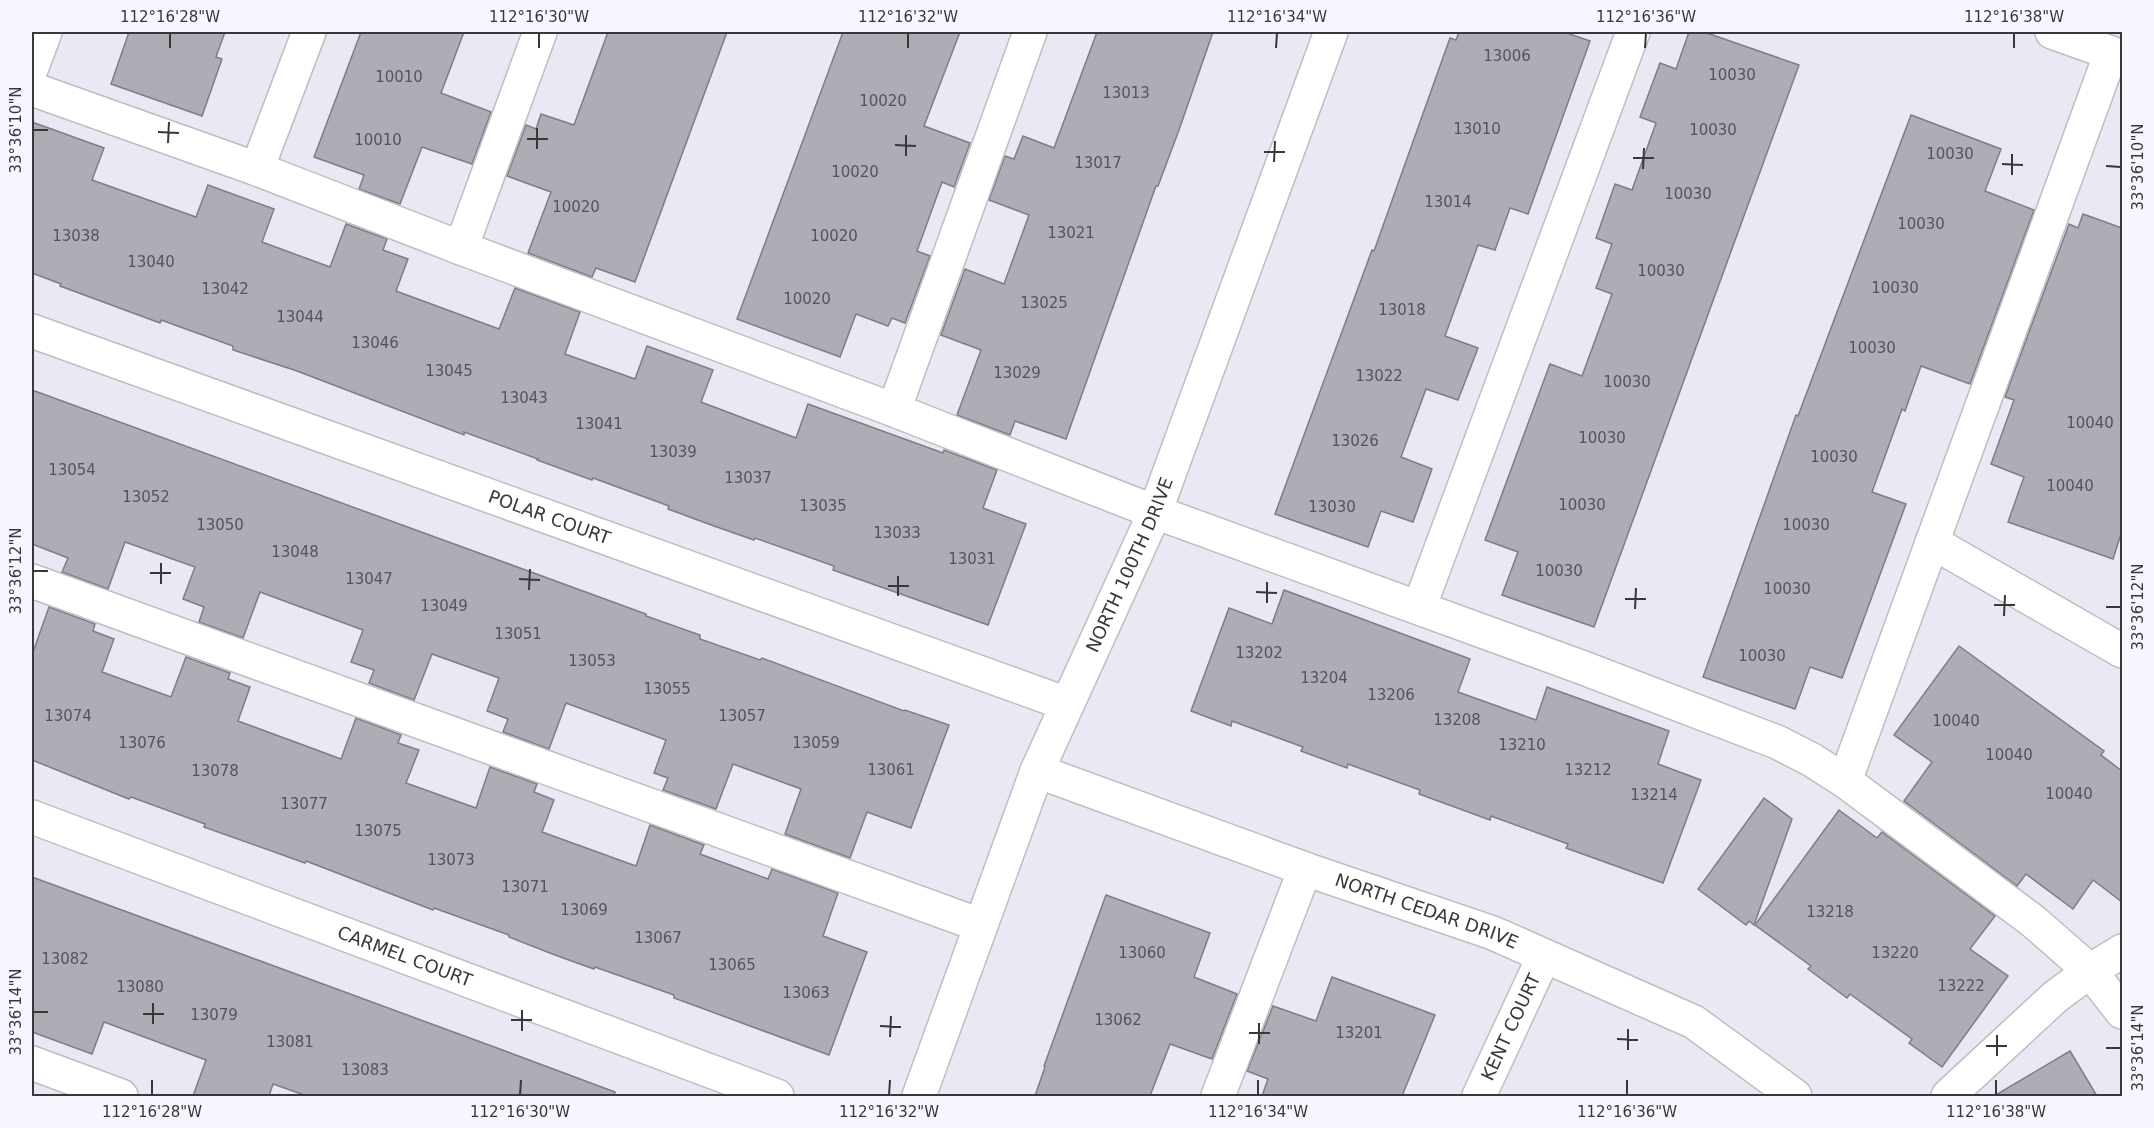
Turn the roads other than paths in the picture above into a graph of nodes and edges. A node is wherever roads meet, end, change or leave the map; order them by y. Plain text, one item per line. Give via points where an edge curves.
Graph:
1 (45, 32) edge
2 (309, 32) edge
3 (540, 32) edge
4 (1030, 32) edge
5 (1331, 32) edge
6 (1633, 32) edge
7 (2052, 32) edge
8 (2117, 55) edge
9 (32, 67) edge
10 (32, 89) edge
11 (257, 169) junction
12 (461, 248) junction
13 (32, 331) edge
14 (894, 410) junction
15 (1155, 512) junction
16 (1932, 542) junction
17 (32, 581) edge
18 (1419, 608) junction
19 (2122, 651) edge
20 (1067, 704) junction
21 (1037, 771) junction
22 (1845, 781) junction
23 (32, 817) edge
24 (1305, 869) junction
25 (980, 925) junction
26 (2122, 951) edge
27 (1544, 956) junction
28 (2090, 971) junction
29 (2122, 1012) edge
30 (32, 1063) edge
31 (121, 1096) edge
32 (777, 1096) edge
33 (919, 1096) edge
34 (1218, 1096) edge
35 (1479, 1096) edge
36 (1795, 1096) edge
37 (1948, 1096) edge

1 - 9 street
2 - 11 street
3 - 12 street
4 - 14 street
5 - 15 street, NORTH 100TH DRIVE
6 - 18 street
7 - 8 street
8 - 16 street
10 - 11 street
11 - 12 street
12 - 14 street
13 - 20 street, POLAR COURT
14 - 15 street
15 - 18 street
15 - 20 street, NORTH 100TH DRIVE
16 - 19 street
16 - 22 street
17 - 25 street
18 - 22 street via 1749,731 1812,760
20 - 21 street, NORTH 100TH DRIVE
21 - 24 street, NORTH CEDAR DRIVE
21 - 25 street, NORTH 100TH DRIVE
22 - 28 street via 2033,921
23 - 32 street, CARMEL COURT
24 - 27 street, NORTH CEDAR DRIVE via 1493,933
24 - 34 street
25 - 33 street, NORTH 100TH DRIVE
26 - 28 street
27 - 35 street, KENT COURT
27 - 36 street, NORTH CEDAR DRIVE via 1694,1022
28 - 29 street
28 - 37 street via 2055,997
30 - 31 street

